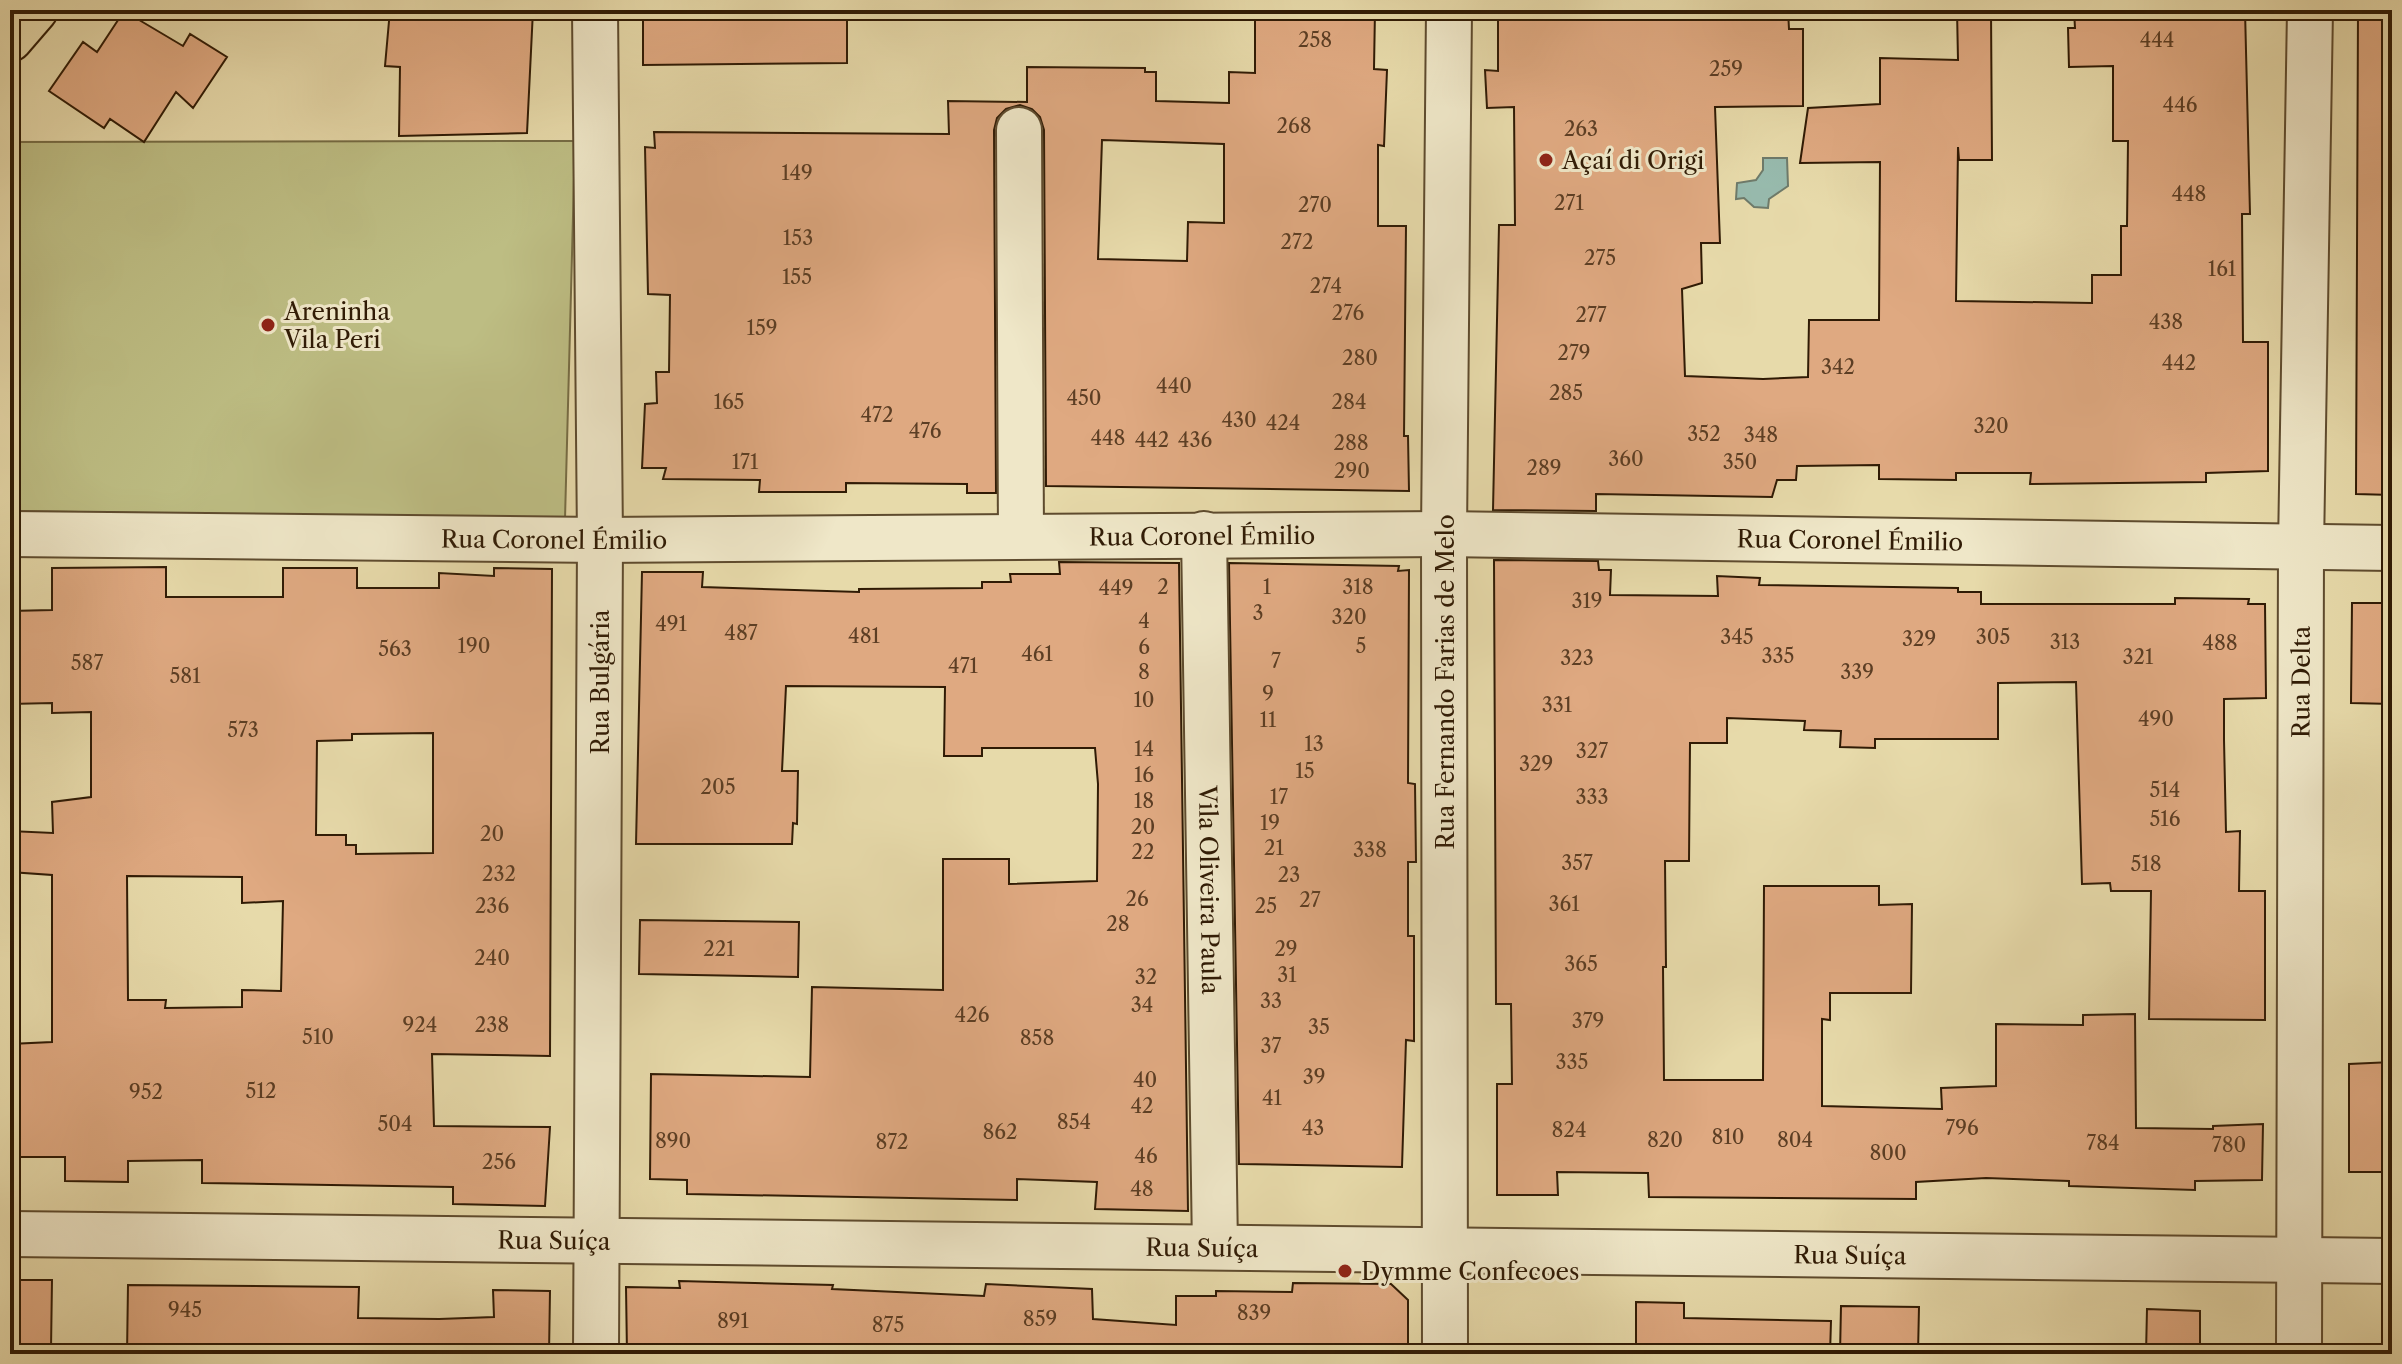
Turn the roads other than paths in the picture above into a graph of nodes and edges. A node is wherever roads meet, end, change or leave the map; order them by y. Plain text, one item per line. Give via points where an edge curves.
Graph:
1 (35, 10) edge
2 (595, 10) edge
3 (1449, 10) edge
4 (2310, 10) edge
5 (10, 39) edge
6 (1019, 130) dead end
7 (10, 534) edge
8 (1204, 534) junction
9 (1444, 534) junction
10 (1021, 536) junction
11 (600, 540) junction
12 (2301, 547) junction
13 (2392, 548) edge
14 (10, 1234) edge
15 (597, 1240) junction
16 (1215, 1247) junction
17 (1445, 1250) junction
18 (2299, 1260) junction
19 (2392, 1261) edge
20 (596, 1354) edge
21 (1445, 1354) edge
22 (2299, 1354) edge

1 - 5 main road
2 - 11 street, Rua Bulgária
3 - 9 street, Rua Fernando Farias de Melo
4 - 12 street, Rua Delta
6 - 10 street
7 - 11 street, Rua Coronel Émilio
8 - 9 street, Rua Coronel Émilio
8 - 10 street, Rua Coronel Émilio
8 - 16 street, Vila Oliveira Paula
9 - 12 street, Rua Coronel Émilio
9 - 17 street, Rua Fernando Farias de Melo
10 - 11 street, Rua Coronel Émilio
11 - 15 street, Rua Bulgária
12 - 13 street, Rua Coronel Émilio
12 - 18 street, Rua Delta
14 - 15 street, Rua Suíça
15 - 16 street, Rua Suíça
15 - 20 street, Rua Bulgária
16 - 17 street, Rua Suíça
17 - 18 street, Rua Suíça
17 - 21 street, Rua Fernando Farias de Melo
18 - 19 street, Rua Suíça
18 - 22 street, Rua Delta

